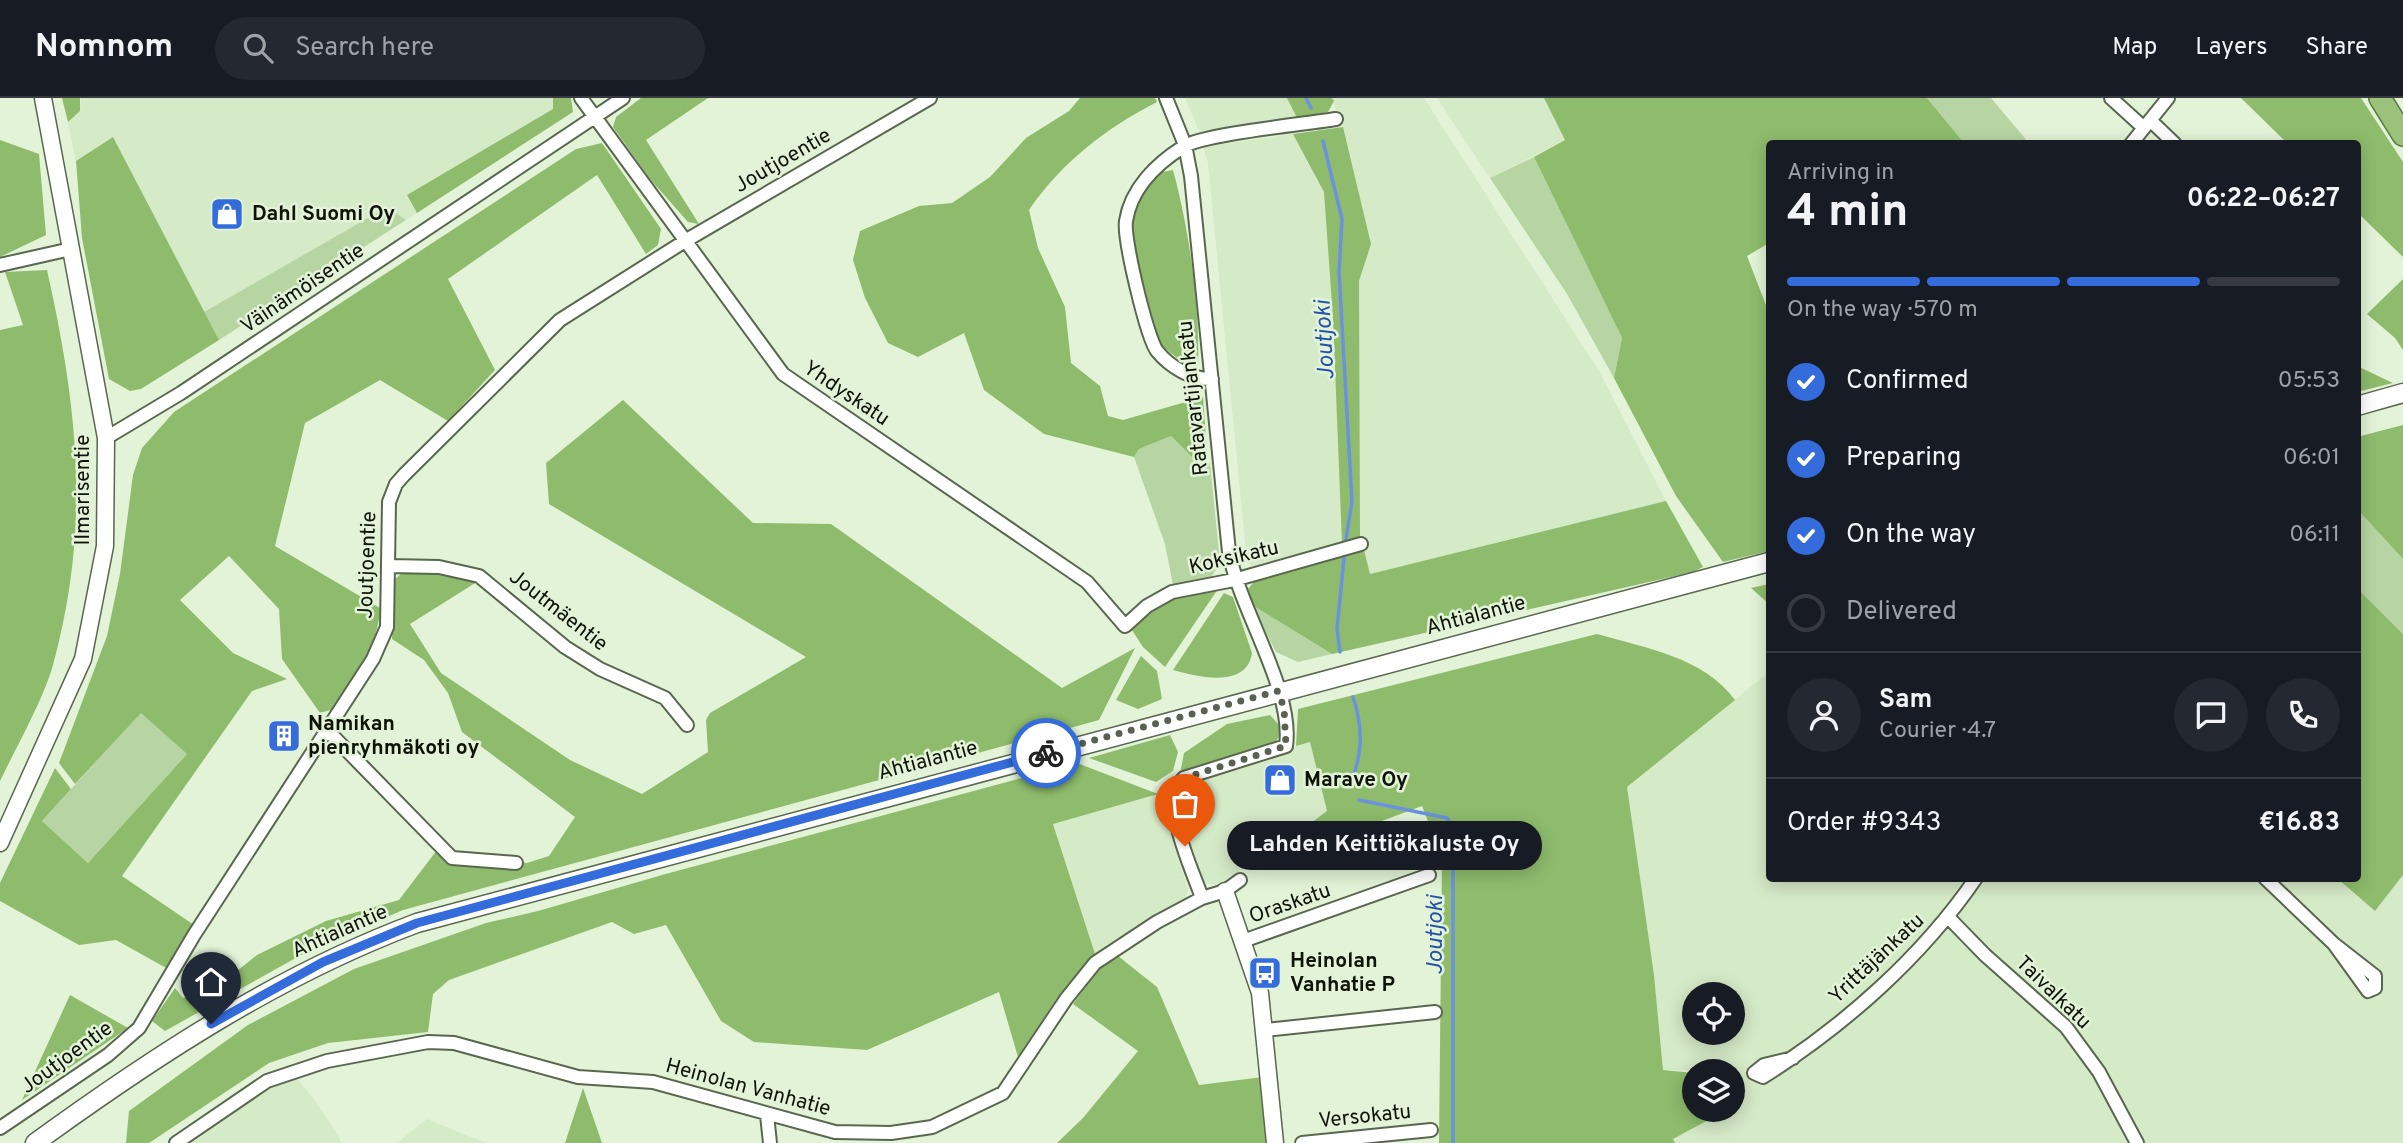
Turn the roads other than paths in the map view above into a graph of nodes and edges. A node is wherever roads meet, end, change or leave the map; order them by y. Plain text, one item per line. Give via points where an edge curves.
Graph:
1 (46, 98) edge
2 (581, 98) edge
3 (623, 98) edge
4 (930, 98) edge
5 (1166, 98) edge
6 (2111, 98) edge
7 (2168, 98) edge
8 (2380, 98) edge
9 (2397, 98) edge
10 (2403, 107) edge
11 (596, 118) junction
12 (1336, 119) dead end
13 (2147, 124) junction
14 (2403, 135) edge
15 (2134, 140) edge
16 (2169, 140) edge
17 (1185, 145) junction
18 (685, 241) junction
19 (71, 249) junction
20 (0, 265) edge
21 (1212, 379) junction
22 (2403, 393) edge
23 (2361, 404) edge
24 (106, 438) junction
25 (1360, 544) dead end
26 (1766, 563) edge
27 (389, 566) junction
28 (1234, 580) junction
29 (1125, 626) joint
30 (1278, 691) junction
31 (687, 725) dead end
32 (327, 730) junction
33 (0, 843) edge
34 (516, 863) dead end
35 (1429, 875) dead end
36 (1240, 880) dead end
37 (1973, 882) edge
38 (2269, 882) edge
39 (1225, 891) junction
40 (1202, 898) junction
41 (1949, 918) junction
42 (1243, 941) junction
43 (2334, 944) dead end
44 (1435, 1012) dead end
45 (1266, 1030) junction
46 (164, 1057) junction
47 (1793, 1058) dead end
48 (767, 1115) junction
49 (0, 1128) edge
50 (1431, 1130) dead end
51 (35, 1143) edge
52 (54, 1143) edge
53 (176, 1143) edge
54 (771, 1143) edge
55 (1275, 1143) edge
56 (1302, 1143) edge
57 (2137, 1143) edge

1 - 19 street, Ilmarisentie
2 - 11 street, Yhdyskatu
3 - 11 street, Väinämöisentie
4 - 18 street, Joutjoentie
5 - 17 street, Ratavartijankatu
6 - 13 street
7 - 13 street
8 - 14 highway
9 - 10 highway
11 - 18 street, Yhdyskatu
11 - 24 street, Väinämöisentie via 181,394
12 - 17 street
13 - 15 street
13 - 16 street
17 - 21 street, Ratavartijankatu
17 - 21 street via 1145,178 1125,223 1156,350 1198,380
18 - 27 street, Joutjoentie via 560,320 404,474 389,502
18 - 29 street, Yhdyskatu via 783,374 1087,582
19 - 20 street
19 - 24 street, Ilmarisentie
21 - 28 street, Ratavartijankatu
22 - 23 main road
24 - 33 street, Ilmarisentie via 105,546 83,660
25 - 28 street, Koksikatu
26 - 30 main road, Ahtialantie
27 - 31 street, Joutmäentie via 439,567 480,576 565,647 600,669 666,698
27 - 32 street, Joutjoentie via 387,627 373,659
28 - 29 street, Koksikatu via 1172,592
28 - 30 street, Ratavartijankatu
30 - 40 street, Ratavartijankatu via 1286,746 1184,778 1176,786 1176,819
30 - 46 main road, Ahtialantie via 417,923 274,987
32 - 34 street via 452,858
32 - 49 street, Joutjoentie via 139,1028 108,1055
35 - 42 street, Oraskatu
36 - 39 street, Heinolan Vanhatie
37 - 41 street, Yrittäjänkatu
38 - 43 street
39 - 40 street, Heinolan Vanhatie
39 - 42 street
40 - 48 street, Heinolan Vanhatie via 1094,963 1003,1093 932,1127 891,1133 835,1132
41 - 47 street, Yrittäjänkatu via 1892,975
41 - 57 street, Taivalkatu via 2066,1027 2099,1072
42 - 45 street
44 - 45 street
45 - 55 street
46 - 51 main road, Ahtialantie
46 - 52 main road, Ahtialantie
48 - 53 street, Heinolan Vanhatie via 653,1082 578,1077 454,1043 428,1042 327,1061 267,1081
48 - 54 street
50 - 56 street, Versokatu

